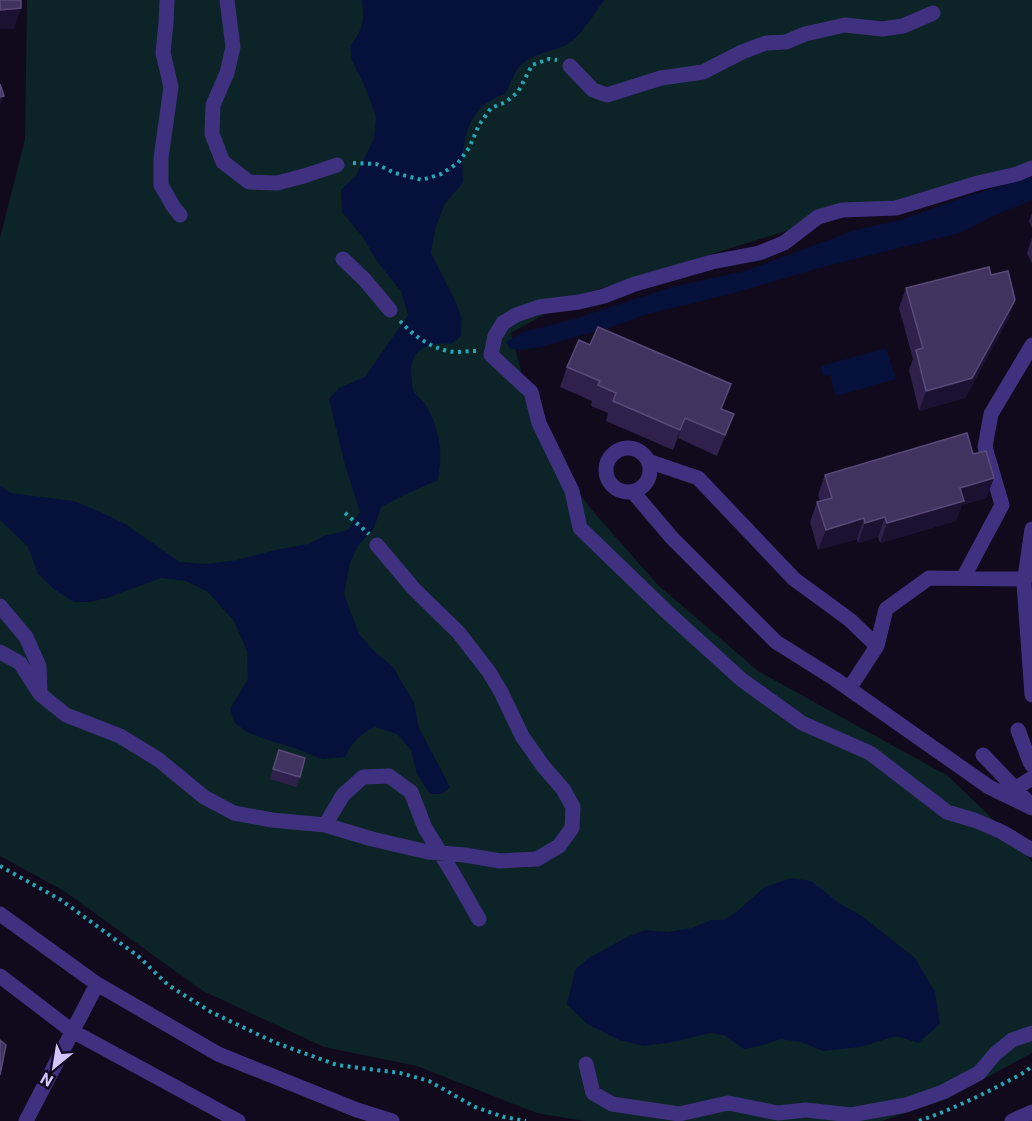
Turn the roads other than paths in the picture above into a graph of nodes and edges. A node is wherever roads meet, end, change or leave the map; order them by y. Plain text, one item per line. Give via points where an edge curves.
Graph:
1 (167, 0) edge
2 (227, 0) edge
3 (933, 13) dead end
4 (570, 66) road end
5 (337, 165) road end
6 (1032, 168) edge
7 (180, 215) dead end
8 (343, 259) dead end
9 (390, 310) road end
10 (1032, 345) edge
11 (648, 461) junction
12 (633, 492) junction
13 (1032, 529) edge
14 (377, 545) road end
15 (963, 578) junction
16 (1025, 579) junction
17 (0, 606) edge
18 (877, 646) junction
19 (0, 652) edge
20 (849, 689) junction
21 (40, 694) junction
22 (1032, 695) edge
23 (1018, 730) dead end
24 (983, 755) dead end
25 (1032, 765) edge
26 (1032, 778) edge
27 (1010, 792) junction
28 (1032, 807) edge
29 (325, 825) junction
30 (1032, 850) edge
31 (441, 854) junction
32 (0, 914) edge
33 (479, 919) dead end
34 (0, 976) edge
35 (96, 984) junction
36 (72, 1031) junction
37 (1032, 1033) edge
38 (586, 1064) dead end
39 (1032, 1112) edge
40 (236, 1120) edge
41 (26, 1121) edge
42 (392, 1121) edge
43 (1012, 1121) edge

1 - 7 street via 163,53 171,87 161,185
2 - 5 street via 233,47 213,105 212,134 223,162 249,182 277,183
3 - 4 street via 903,26 845,25 786,42 766,43 703,72 661,78 607,95 593,90
6 - 30 street via 896,208 834,212 818,217 784,243 759,253 711,262 604,296 539,307 503,323 491,355 531,392 539,423 572,491 580,528 667,612 742,680 802,723 870,753 947,812 1002,832
8 - 9 street
10 - 15 street via 991,414 986,447 1002,505
11 - 12 street via 651,470 646,484
11 - 12 street via 633,448 619,450 609,459 608,480 618,490
11 - 18 street via 698,478 794,579 850,620
12 - 20 street via 672,538 776,642
13 - 16 street
14 - 31 street via 414,590 459,633 489,672 522,736 564,789 573,807 572,828 559,846 537,859 500,861
15 - 16 street
15 - 18 street via 928,578 886,609
16 - 22 street
17 - 21 street via 26,637 39,666
18 - 20 street
19 - 21 street via 20,663
20 - 27 street via 989,788
21 - 29 street via 66,715 120,736 159,760 204,797 234,813
23 - 25 street
24 - 27 street
26 - 27 street
27 - 28 street
29 - 31 street
29 - 31 street via 343,795 363,777 389,776 411,792 425,828
31 - 33 street
32 - 35 street
34 - 36 street
35 - 36 street
35 - 42 street via 218,1054
36 - 40 street
36 - 41 street
37 - 38 street via 1012,1040 979,1073 943,1092 906,1105 851,1115 806,1110 778,1113 728,1103 679,1114 612,1104 593,1093
39 - 43 street

